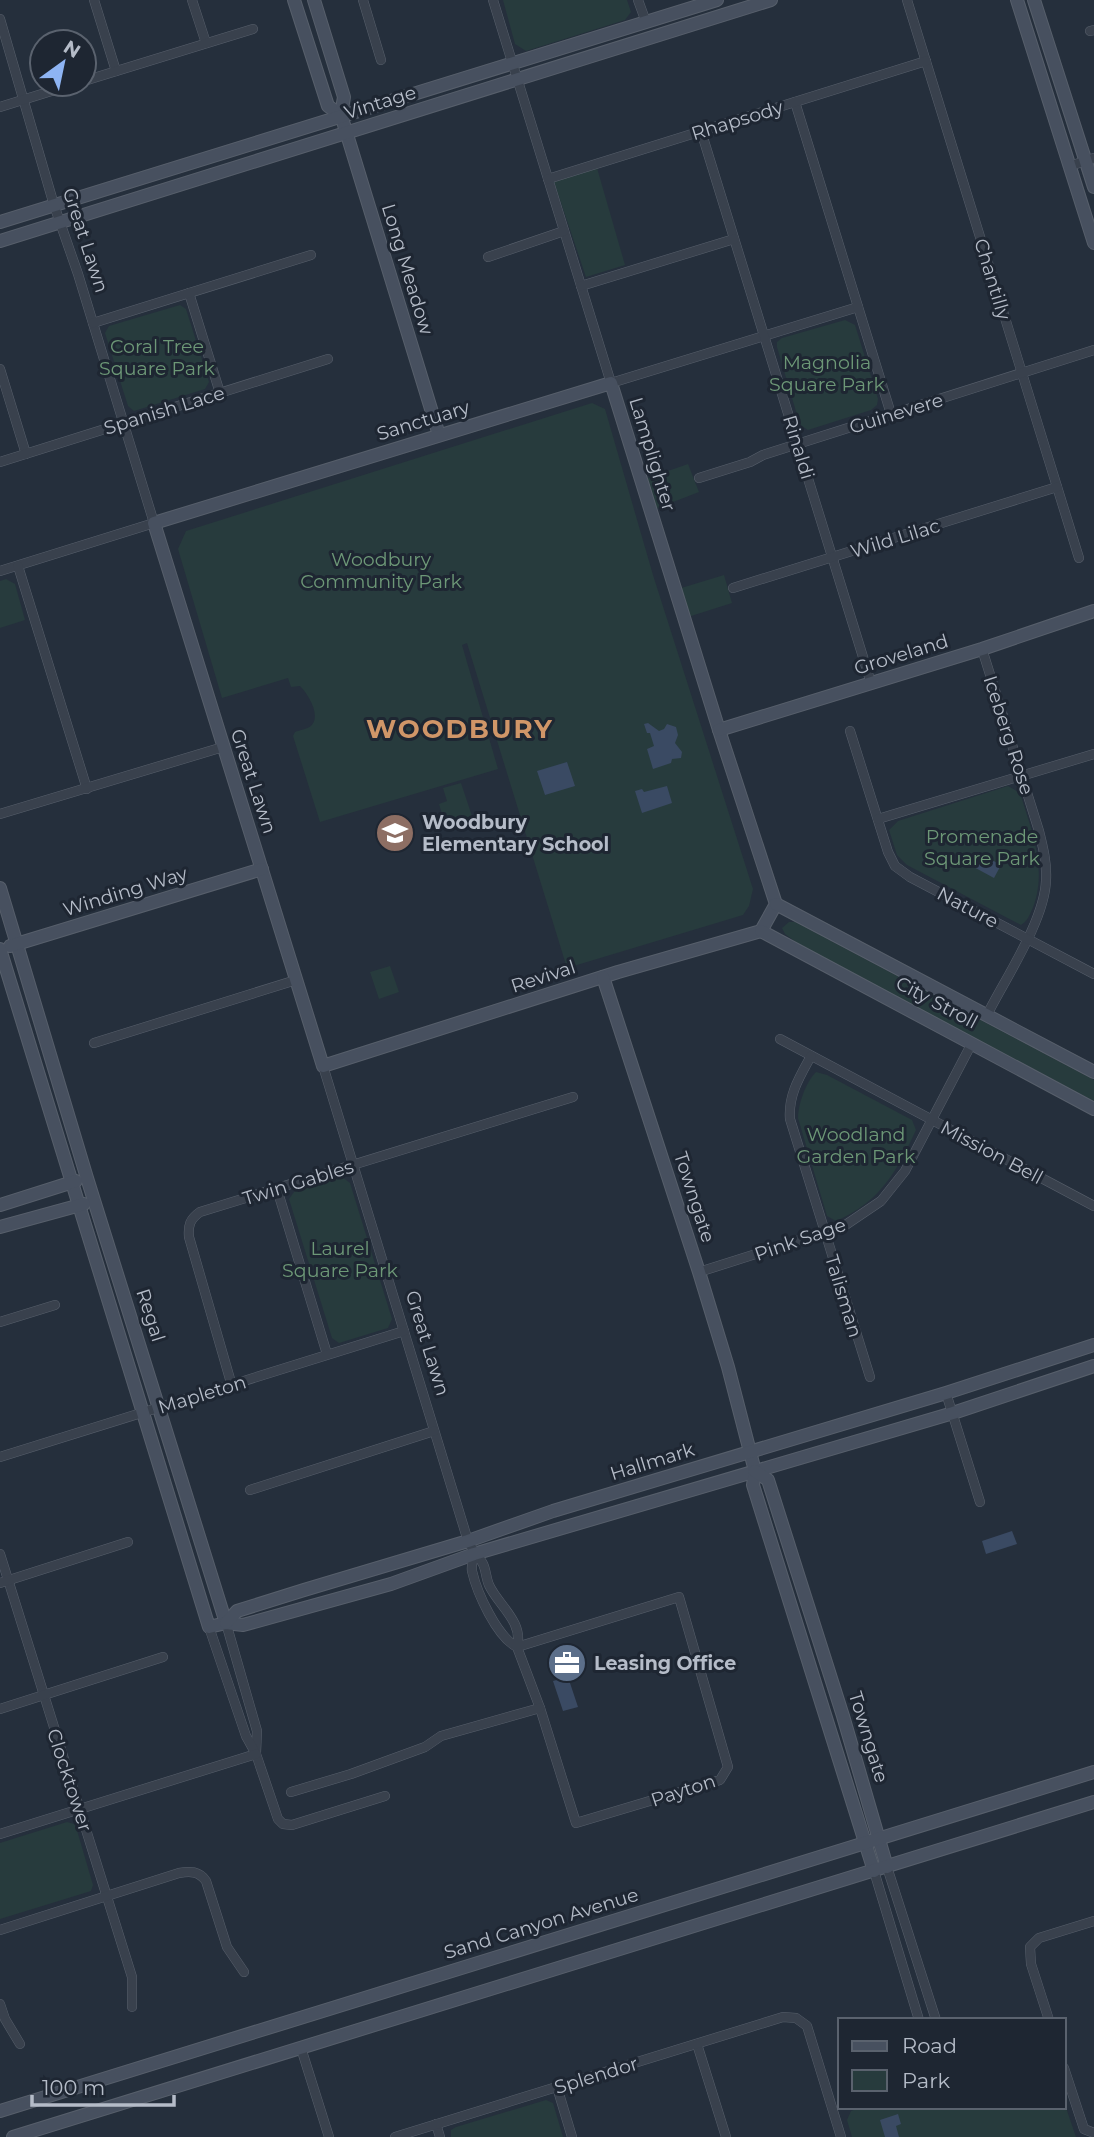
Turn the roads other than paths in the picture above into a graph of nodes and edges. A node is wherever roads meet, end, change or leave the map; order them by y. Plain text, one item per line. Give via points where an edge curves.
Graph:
1 (94, 0) edge
2 (192, 0) edge
3 (294, 0) edge
4 (314, 0) edge
5 (363, 0) edge
6 (493, 0) edge
7 (638, 0) edge
8 (717, 0) edge
9 (771, 0) edge
10 (907, 0) edge
11 (1017, 0) edge
12 (1034, 0) edge
13 (0, 19) edge
14 (646, 22) junction
15 (253, 29) dead end
16 (206, 43) junction
17 (380, 60) dead end
18 (926, 61) junction
19 (513, 63) junction
20 (116, 71) junction
21 (98, 77) edge
22 (518, 80) junction
23 (29, 98) edge
24 (23, 100) junction
25 (795, 102) junction
26 (0, 107) edge
27 (341, 115) junction
28 (701, 131) junction
29 (346, 132) junction
30 (1090, 160) edge
31 (1070, 166) junction
32 (548, 179) junction
33 (1094, 187) edge
34 (54, 205) junction
35 (0, 222) edge
36 (59, 223) junction
37 (564, 231) junction
38 (734, 239) junction
39 (0, 241) edge
40 (1094, 243) edge
41 (312, 255) dead end
42 (488, 257) dead end
43 (581, 286) junction
44 (189, 293) junction
45 (858, 307) junction
46 (93, 323) junction
47 (764, 335) junction
48 (1094, 350) edge
49 (328, 359) dead end
50 (0, 369) edge
51 (1022, 373) junction
52 (611, 383) junction
53 (220, 393) junction
54 (891, 414) junction
55 (124, 423) junction
56 (439, 435) junction
57 (797, 444) junction
58 (26, 454) junction
59 (0, 462) edge
60 (699, 478) dead end
61 (1057, 487) junction
62 (155, 523) junction
63 (832, 557) junction
64 (1079, 558) dead end
65 (18, 566) junction
66 (0, 571) edge
67 (733, 588) dead end
68 (1094, 611) edge
69 (982, 649) junction
70 (872, 683) junction
71 (719, 730) junction
72 (850, 731) dead end
73 (223, 747) junction
74 (1094, 754) edge
75 (1022, 776) junction
76 (87, 789) junction
77 (0, 814) edge
78 (877, 819) junction
79 (261, 869) junction
80 (0, 888) edge
81 (776, 904) junction
82 (761, 931) junction
83 (1027, 938) junction
84 (17, 944) junction
85 (0, 949) edge
86 (1094, 974) edge
87 (603, 977) junction
88 (296, 980) junction
89 (987, 1015) junction
90 (780, 1039) dead end
91 (94, 1043) dead end
92 (972, 1043) junction
93 (811, 1056) junction
94 (323, 1066) junction
95 (1094, 1072) edge
96 (573, 1097) dead end
97 (1094, 1109) edge
98 (932, 1120) junction
99 (354, 1166) junction
100 (87, 1178) junction
101 (71, 1182) junction
102 (276, 1189) junction
103 (94, 1200) junction
104 (0, 1205) edge
105 (79, 1205) junction
106 (1094, 1206) edge
107 (0, 1227) edge
108 (824, 1233) junction
109 (699, 1272) junction
110 (55, 1305) dead end
111 (0, 1322) edge
112 (404, 1331) junction
113 (1094, 1345) edge
114 (327, 1354) junction
115 (1094, 1366) edge
116 (870, 1377) dead end
117 (232, 1386) junction
118 (946, 1392) junction
119 (160, 1407) junction
120 (142, 1412) junction
121 (953, 1413) junction
122 (435, 1431) junction
123 (751, 1450) junction
124 (0, 1457) edge
125 (755, 1471) junction
126 (250, 1490) dead end
127 (979, 1502) dead end
128 (468, 1541) junction
129 (128, 1542) dead end
130 (0, 1554) edge
131 (474, 1555) junction
132 (4, 1582) edge
133 (226, 1623) junction
134 (209, 1627) junction
135 (517, 1647) junction
136 (163, 1657) dead end
137 (43, 1696) junction
138 (540, 1707) junction
139 (0, 1709) edge
140 (256, 1754) junction
141 (1094, 1772) edge
142 (291, 1792) dead end
143 (385, 1796) dead end
144 (1094, 1802) edge
145 (80, 1809) junction
146 (0, 1834) edge
147 (879, 1840) junction
148 (865, 1844) junction
149 (887, 1867) junction
150 (874, 1871) junction
151 (107, 1896) junction
152 (1094, 1921) edge
153 (0, 1930) edge
154 (244, 1972) dead end
155 (0, 2004) edge
156 (132, 2007) dead end
157 (918, 2018) edge
158 (935, 2018) edge
159 (1048, 2018) edge
160 (20, 2044) dead end
161 (697, 2044) junction
162 (301, 2048) junction
163 (1066, 2074) edge
164 (557, 2087) junction
165 (835, 2100) edge
166 (0, 2111) edge
167 (436, 2124) junction
168 (1094, 2133) edge
169 (13, 2137) edge
170 (329, 2137) edge
171 (396, 2137) edge
172 (440, 2137) edge
173 (572, 2137) edge
174 (726, 2137) edge
175 (841, 2137) edge

1 - 20 street
2 - 16 street
3 - 27 street, Long Meadow via 328,106
4 - 27 street, Long Meadow via 344,97
5 - 17 street
6 - 19 street, Lamplighter
7 - 14 street
8 - 14 street, Vintage
9 - 22 street, Vintage
10 - 18 street, Chantilly
11 - 31 street
12 - 30 street
13 - 24 street, Great Lawn
14 - 19 street, Vintage
15 - 16 street
16 - 20 street
18 - 25 street, Rhapsody
18 - 51 street, Chantilly
19 - 22 street, Lamplighter
19 - 27 street, Vintage
20 - 21 street
22 - 29 street, Vintage
22 - 32 street, Lamplighter
23 - 24 street
24 - 26 street
24 - 34 street, Great Lawn
25 - 28 street, Rhapsody
25 - 45 street
27 - 29 street, Long Meadow
27 - 34 street, Vintage
28 - 32 street, Rhapsody
28 - 38 street, Rinaldi
29 - 36 street, Vintage
29 - 56 street, Long Meadow
30 - 31 street
30 - 33 street
31 - 40 street
32 - 37 street, Lamplighter
34 - 35 street, Vintage
34 - 36 street, Great Lawn
36 - 39 street, Vintage
36 - 46 street, Great Lawn
37 - 42 street
37 - 43 street, Lamplighter
38 - 43 street
38 - 47 street, Rinaldi
41 - 44 street
43 - 52 street, Lamplighter
44 - 46 street
44 - 53 street
45 - 47 street, Sanctuary
45 - 54 street
46 - 55 street, Great Lawn
47 - 52 street, Sanctuary
47 - 57 street, Rinaldi
48 - 51 street, Guinevere
49 - 53 street, Spanish Lace
50 - 58 street
51 - 54 street, Guinevere
51 - 61 street, Chantilly
52 - 56 street, Sanctuary
52 - 71 street, Lamplighter
53 - 55 street, Spanish Lace
54 - 57 street, Guinevere
55 - 58 street, Spanish Lace
55 - 62 street, Great Lawn
56 - 62 street, Sanctuary
57 - 60 street, Guinevere
57 - 63 street, Rinaldi
58 - 59 street, Spanish Lace
61 - 63 street, Wild Lilac
61 - 64 street, Chantilly
62 - 65 street, Sanctuary
62 - 73 street, Great Lawn
63 - 67 street, Wild Lilac
63 - 70 street, Rinaldi
65 - 66 street, Sanctuary
65 - 76 street
68 - 69 street, Groveland
69 - 70 street, Groveland
69 - 75 street, Iceberg Rose
70 - 71 street, Groveland
71 - 81 street, Lamplighter
72 - 78 street, Nature
73 - 76 street
73 - 79 street, Great Lawn
74 - 75 street
75 - 78 street
75 - 83 street, Iceberg Rose via 1046,860 1038,915
76 - 77 street
78 - 83 street, Nature via 888,852 902,872
79 - 84 street, Winding Way
79 - 88 street, Great Lawn
80 - 84 street, Regal
81 - 82 street
81 - 89 street, City Stroll
82 - 87 street, Revival
82 - 92 street, City Stroll
83 - 86 street, Nature
83 - 89 street, Iceberg Rose
84 - 85 street, Winding Way
84 - 100 street, Regal
85 - 101 street, Regal
87 - 94 street, Revival
87 - 109 street, Towngate
88 - 91 street
88 - 94 street, Great Lawn
89 - 95 street, City Stroll
90 - 93 street, Mission Bell
92 - 97 street, City Stroll
92 - 98 street, Pink Sage
93 - 98 street, Mission Bell
93 - 108 street, Talisman via 789,1106
94 - 99 street, Great Lawn
96 - 99 street, Twin Gables
98 - 106 street, Mission Bell
98 - 108 street, Pink Sage via 891,1192 858,1219
99 - 102 street, Twin Gables
99 - 112 street, Great Lawn
100 - 101 street
100 - 103 street, Regal
101 - 104 street
101 - 105 street, Regal
102 - 114 street
102 - 117 street, Twin Gables via 200,1212 190,1222 189,1237
103 - 105 street
103 - 119 street, Regal
105 - 107 street
105 - 120 street, Regal
108 - 109 street, Pink Sage
108 - 116 street, Talisman
109 - 123 street, Towngate
110 - 111 street
112 - 114 street, Mapleton
112 - 122 street, Great Lawn
113 - 118 street, Hallmark
114 - 117 street, Mapleton
115 - 121 street, Hallmark
117 - 119 street, Mapleton
118 - 121 street
118 - 123 street, Hallmark
119 - 120 street, Mapleton
119 - 133 street, Regal
120 - 124 street, Mapleton
120 - 134 street, Regal
121 - 125 street, Hallmark
121 - 127 street
122 - 126 street
122 - 128 street, Great Lawn
123 - 125 street, Towngate
123 - 128 street, Hallmark
125 - 131 street, Hallmark
125 - 147 street, Towngate via 768,1480
125 - 148 street, Towngate via 753,1485
128 - 131 street, Great Lawn
128 - 133 street, Hallmark via 237,1612
129 - 132 street
130 - 132 street, Clocktower
131 - 133 street, Hallmark via 391,1584 243,1625
131 - 135 street, Payton via 483,1563 489,1586 511,1616
131 - 135 street, Payton via 471,1568 486,1609 509,1644
132 - 137 street, Clocktower
133 - 134 street, Hallmark
133 - 140 street, Regal via 257,1731
134 - 140 street, Regal
135 - 138 street, Payton
135 - 138 street, Payton via 679,1597 728,1767 720,1780 576,1823
136 - 137 street
137 - 139 street
137 - 145 street, Clocktower
138 - 142 street via 441,1736 425,1747
140 - 143 street, Regal via 283,1824 300,1823
140 - 145 street
141 - 147 street, Sand Canyon Avenue
144 - 149 street
145 - 146 street
145 - 151 street, Clocktower
147 - 148 street, Sand Canyon Avenue
147 - 149 street, Towngate
148 - 150 street, Towngate
148 - 166 street, Sand Canyon Avenue
149 - 150 street
149 - 158 street, Towngate
150 - 157 street, Towngate
150 - 162 street
151 - 153 street
151 - 154 street via 179,1873 198,1873 209,1887 227,1947
151 - 156 street, Clocktower via 132,1977
152 - 159 street via 1039,1938 1029,1952
155 - 160 street
161 - 164 street, Splendor
161 - 165 street, Splendor via 783,2017 796,2018 807,2026
161 - 174 street
162 - 169 street
162 - 170 street
163 - 168 street via 1084,2129
164 - 167 street, Splendor
164 - 173 street
165 - 175 street
167 - 171 street, Splendor
167 - 172 street

